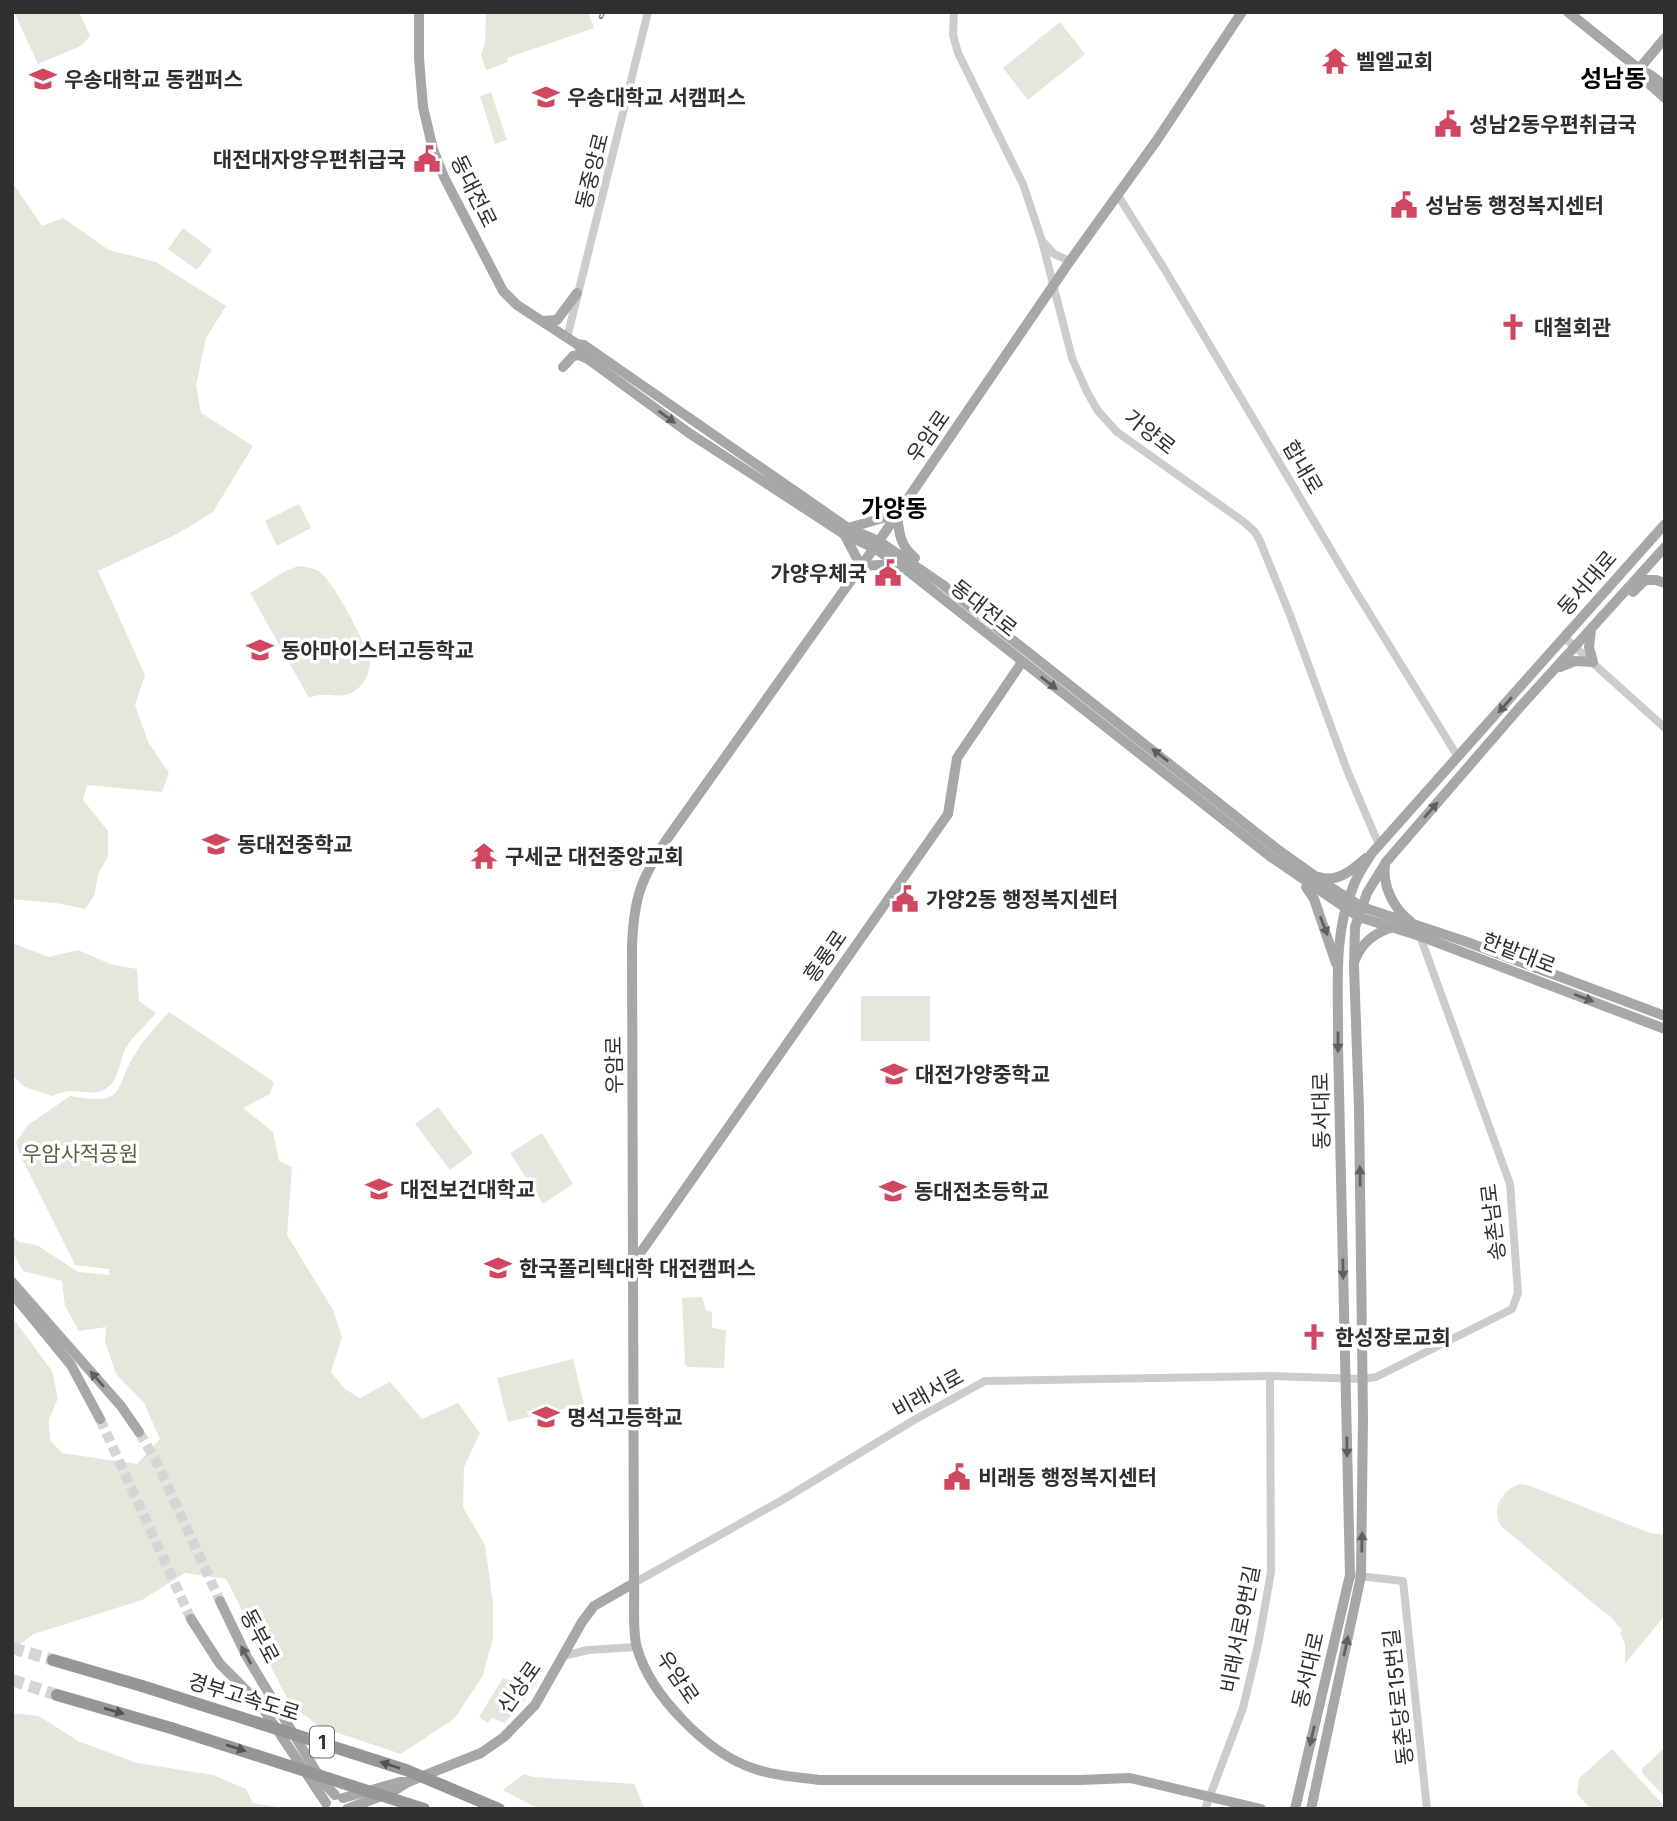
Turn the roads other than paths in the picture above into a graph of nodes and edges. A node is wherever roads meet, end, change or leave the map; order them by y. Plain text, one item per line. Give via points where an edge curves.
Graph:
1 (419, 12) edge
2 (648, 12) edge
3 (954, 12) edge
4 (1242, 12) edge
5 (1568, 12) edge
6 (1665, 38) edge
7 (1639, 69) junction
8 (1665, 86) edge
9 (1665, 98) edge
10 (1117, 194) junction
11 (1042, 240) junction
12 (1070, 261) junction
13 (1052, 287) junction
14 (577, 293) junction
15 (540, 321) junction
16 (572, 341) junction
17 (588, 359) junction
18 (563, 367) dead end
19 (897, 514) junction
20 (1665, 524) edge
21 (846, 531) junction
22 (876, 545) junction
23 (1665, 547) edge
24 (899, 565) junction
25 (861, 566) junction
26 (935, 580) junction
27 (1665, 583) edge
28 (1616, 601) junction
29 (1593, 627) junction
30 (1565, 638) junction
31 (1575, 647) junction
32 (1022, 662) junction
33 (1593, 662) junction
34 (1553, 671) junction
35 (1665, 728) edge
36 (1458, 758) junction
37 (1376, 849) junction
38 (1386, 862) junction
39 (1307, 877) junction
40 (1347, 904) junction
41 (1360, 912) junction
42 (1414, 924) junction
43 (1394, 928) junction
44 (1420, 936) junction
45 (1354, 966) junction
46 (1339, 974) junction
47 (1665, 1016) edge
48 (1665, 1029) edge
49 (634, 1262) junction
50 (12, 1282) edge
51 (12, 1293) edge
52 (1270, 1376) junction
53 (1346, 1378) junction
54 (1362, 1379) junction
55 (100, 1419) tunnel mouth
56 (139, 1432) tunnel mouth
57 (1356, 1575) junction
58 (635, 1583) junction
59 (220, 1601) tunnel mouth
60 (191, 1619) tunnel mouth
61 (636, 1647) junction
62 (563, 1656) junction
63 (53, 1660) tunnel mouth
64 (57, 1695) tunnel mouth
65 (1207, 1803) edge
66 (337, 1804) edge
67 (1239, 1806) edge
68 (424, 1809) edge
69 (499, 1809) edge
70 (1261, 1809) edge
71 (1295, 1809) edge
72 (1311, 1809) edge
73 (1427, 1809) edge

1 - 15 main road, 동대전로 via 423,107 433,149 503,291
2 - 14 street, 동중앙로
3 - 11 street, 가양로 via 958,54 1023,184
4 - 10 main road, 우암로
5 - 7 main road
6 - 7 main road
7 - 8 main road
7 - 9 main road
10 - 12 main road, 우암로
10 - 36 street, 합내로
11 - 12 street via 1054,254
11 - 13 street, 가양로
12 - 13 main road, 우암로
13 - 19 main road, 우암로
13 - 37 street, 가양로 via 1072,358 1100,413 1117,432 1255,532
14 - 15 main road via 557,320
14 - 16 street, 동중앙로
15 - 16 main road, 동대전로
16 - 17 main road, 동대전로
16 - 21 main road, 동대전로 via 584,345
17 - 18 main road via 573,356
17 -> 21 main road, 동대전로 via 690,433
19 - 21 main road
19 - 22 main road, 우암로
19 - 26 main road via 905,550 933,573
20 - 30 main road, 동서대로
21 - 22 main road, 동대전로
21 - 25 main road
22 - 24 main road, 동대전로
22 - 25 main road, 우암로
22 - 26 main road, 동대전로
23 - 28 main road, 동서대로
24 - 25 main road
24 - 32 main road, 동대전로
25 - 49 main road, 우암로 via 667,839 639,889 632,945
39 -> 26 main road, 동대전로
27 - 28 main road via 1646,580 1624,600
28 - 29 main road, 동서대로
29 - 31 main road, 동서대로
29 - 33 main road via 1589,648
30 - 31 street
30 -> 36 main road, 동서대로
31 - 33 street
31 - 34 main road, 동서대로
32 -> 39 main road, 동대전로
32 - 49 main road, 흥룡로 via 957,758 948,814
33 - 34 main road via 1575,661
33 - 35 street
38 -> 34 main road, 동서대로
36 - 37 main road, 동서대로
37 - 39 main road via 1334,879
37 - 40 main road, 동서대로
38 - 41 main road, 동서대로
38 - 42 main road via 1389,893
39 - 40 main road, 동대전로
39 -> 46 main road
40 - 41 main road, 동대전로
40 - 46 main road, 동서대로 via 1340,931
41 - 42 main road, 한밭대로
41 - 43 main road, 한밭대로
41 - 45 main road, 동서대로
42 - 47 main road, 한밭대로
43 - 44 main road, 한밭대로
43 - 45 main road via 1367,941
44 -> 48 main road, 한밭대로
44 - 54 street, 송촌남로 via 1510,1184 1518,1293 1511,1309 1495,1320 1376,1377
54 -> 45 main road, 동서대로
46 -> 53 main road, 동서대로
49 - 58 main road, 우암로
56 -> 50 main road
51 - 55 main road via 64,1355
52 - 53 street, 비래서로
52 - 58 street, 비래서로 via 985,1381
52 - 65 street, 비래서로9번길 via 1271,1572 1243,1708
53 - 54 street, 비래서로
53 -> 57 main road, 동서대로
57 -> 54 main road, 동서대로
57 -> 71 main road, 동서대로
72 -> 57 main road, 동서대로
57 - 73 street, 동춘당로15번길 via 1403,1581
58 - 61 main road, 우암로
58 - 62 main road, 신상로 via 594,1606
66 -> 59 main road, 동부로 via 247,1657
60 - 66 main road, 동부로 via 220,1664 260,1704
61 - 62 street
61 - 65 main road, 우암로 via 661,1692 688,1726 721,1753 755,1769 819,1780 1130,1778
62 - 66 main road, 신상로 via 535,1705 481,1753
69 -> 63 highway, 경부고속도로 / 1, bridge via 406,1770
64 -> 68 highway, 1, bridge
65 - 67 main road, 우암로
67 - 70 main road, 우암로

